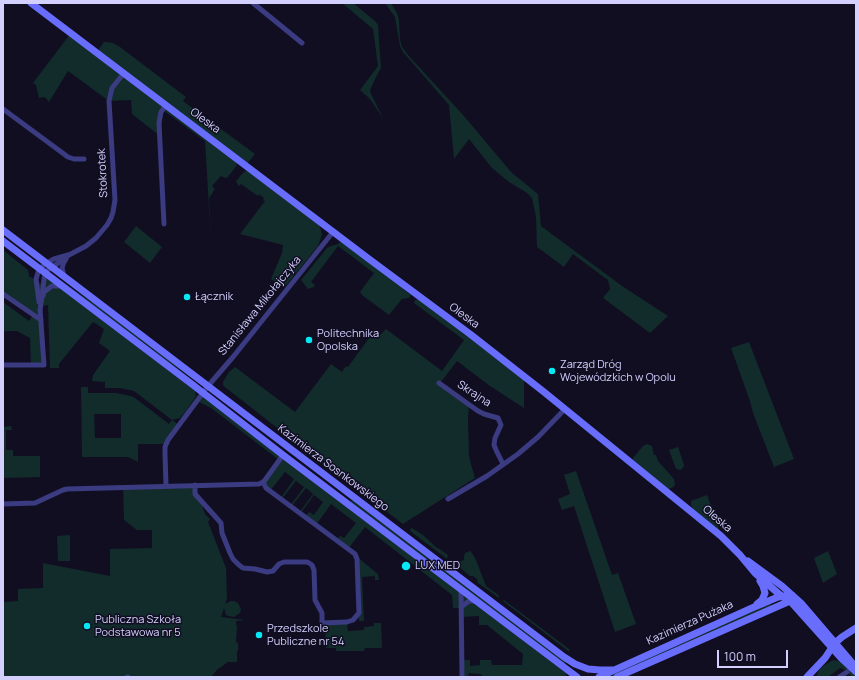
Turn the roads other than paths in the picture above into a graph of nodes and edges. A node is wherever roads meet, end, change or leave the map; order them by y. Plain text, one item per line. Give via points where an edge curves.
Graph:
1 (31, 3) edge
2 (253, 3) edge
3 (302, 43) dead end
4 (124, 73) junction
5 (166, 105) junction
6 (3, 109) edge
7 (84, 159) dead end
8 (164, 224) dead end
9 (3, 230) edge
10 (333, 232) junction
11 (3, 241) edge
12 (69, 255) junction
13 (49, 265) junction
14 (42, 270) junction
15 (64, 276) junction
16 (62, 286) junction
17 (3, 294) edge
18 (41, 299) junction
19 (40, 311) junction
20 (41, 320) junction
21 (3, 365) edge
22 (439, 383) dead end
23 (208, 386) junction
24 (203, 393) junction
25 (565, 409) junction
26 (283, 455) junction
27 (502, 464) junction
28 (263, 482) junction
29 (195, 485) junction
30 (166, 486) junction
31 (448, 499) dead end
32 (3, 504) edge
33 (740, 555) junction
34 (755, 573) junction
35 (461, 590) junction
36 (782, 596) junction
37 (791, 598) junction
38 (475, 600) junction
39 (461, 607) junction
40 (752, 608) junction
41 (856, 628) edge
42 (833, 645) junction
43 (564, 657) junction
44 (841, 658) junction
45 (558, 663) junction
46 (820, 664) junction
47 (856, 667) edge
48 (614, 670) junction
49 (847, 672) dead end
50 (856, 672) edge
51 (462, 677) edge
52 (566, 677) edge
53 (578, 677) edge
54 (598, 677) edge
55 (617, 677) edge
56 (807, 677) edge
57 (839, 677) edge

1 - 4 street, Oleska
2 - 3 street
4 - 5 street, Oleska
4 - 12 street, Stokrotek via 112,88 109,106 115,200 113,212 107,225 96,238
5 - 8 street via 161,112 159,123
5 - 10 street, Oleska
6 - 7 street via 68,157
9 - 13 street, Kazimierza Sosnkowskiego
10 - 23 street, Stanisława Mikołajczyka
10 - 25 street, Oleska via 470,334
11 - 14 street, Kazimierza Sosnkowskiego
12 - 13 street, Stokrotek via 57,264
12 - 15 street via 62,265
13 - 14 street, Stokrotek
13 - 15 street, Kazimierza Sosnkowskiego
14 - 16 street, Kazimierza Sosnkowskiego
14 - 18 street
14 - 19 street via 36,279
15 - 23 street, Kazimierza Sosnkowskiego
16 - 18 street via 55,285 49,288
16 - 24 street, Kazimierza Sosnkowskiego
17 - 20 street
18 - 19 street
19 - 20 street
20 - 21 street via 44,365
22 - 27 street, Skrajna via 478,410 498,418 501,426 494,445
23 - 24 street, Stanisława Mikołajczyka
23 - 43 street, Kazimierza Sosnkowskiego
24 - 26 street, Kazimierza Sosnkowskiego
24 - 30 street, Stanisława Mikołajczyka via 166,444
25 - 27 street via 538,437
25 - 33 street, Oleska via 715,531
26 - 28 street
26 - 35 street, Kazimierza Sosnkowskiego
27 - 31 street via 478,482
28 - 29 street
28 - 29 street via 266,488 355,554 359,613 353,620 322,623 322,613 315,600 314,570 307,562 284,562 267,572 239,565 230,553 222,534 221,523 195,494
29 - 30 street
30 - 32 street via 67,489 35,503
33 - 34 street, Oleska
33 - 37 street, Oleska via 782,586
34 - 36 street, Oleska
34 - 40 street via 762,582 765,593 762,600
35 - 38 street, Kazimierza Sosnkowskiego
35 - 39 street
36 - 37 street, Oleska
36 - 40 street, Kazimierza Pużaka
37 - 42 street, Oleska
37 - 55 street, Kazimierza Pużaka
38 - 39 street
38 - 45 street, Kazimierza Sosnkowskiego
39 - 51 street
40 - 48 street, Kazimierza Pużaka
41 - 42 street
42 - 44 street, Oleska
42 - 46 street
42 - 47 street, Oleska
43 - 48 street, Kazimierza Sosnkowskiego via 588,669
43 - 53 street via 573,666
44 - 46 street via 833,657
44 - 50 street, Oleska
45 - 52 street via 565,670
45 - 53 street, Kazimierza Sosnkowskiego
46 - 56 street
48 - 54 street, Kazimierza Pużaka
49 - 57 street

